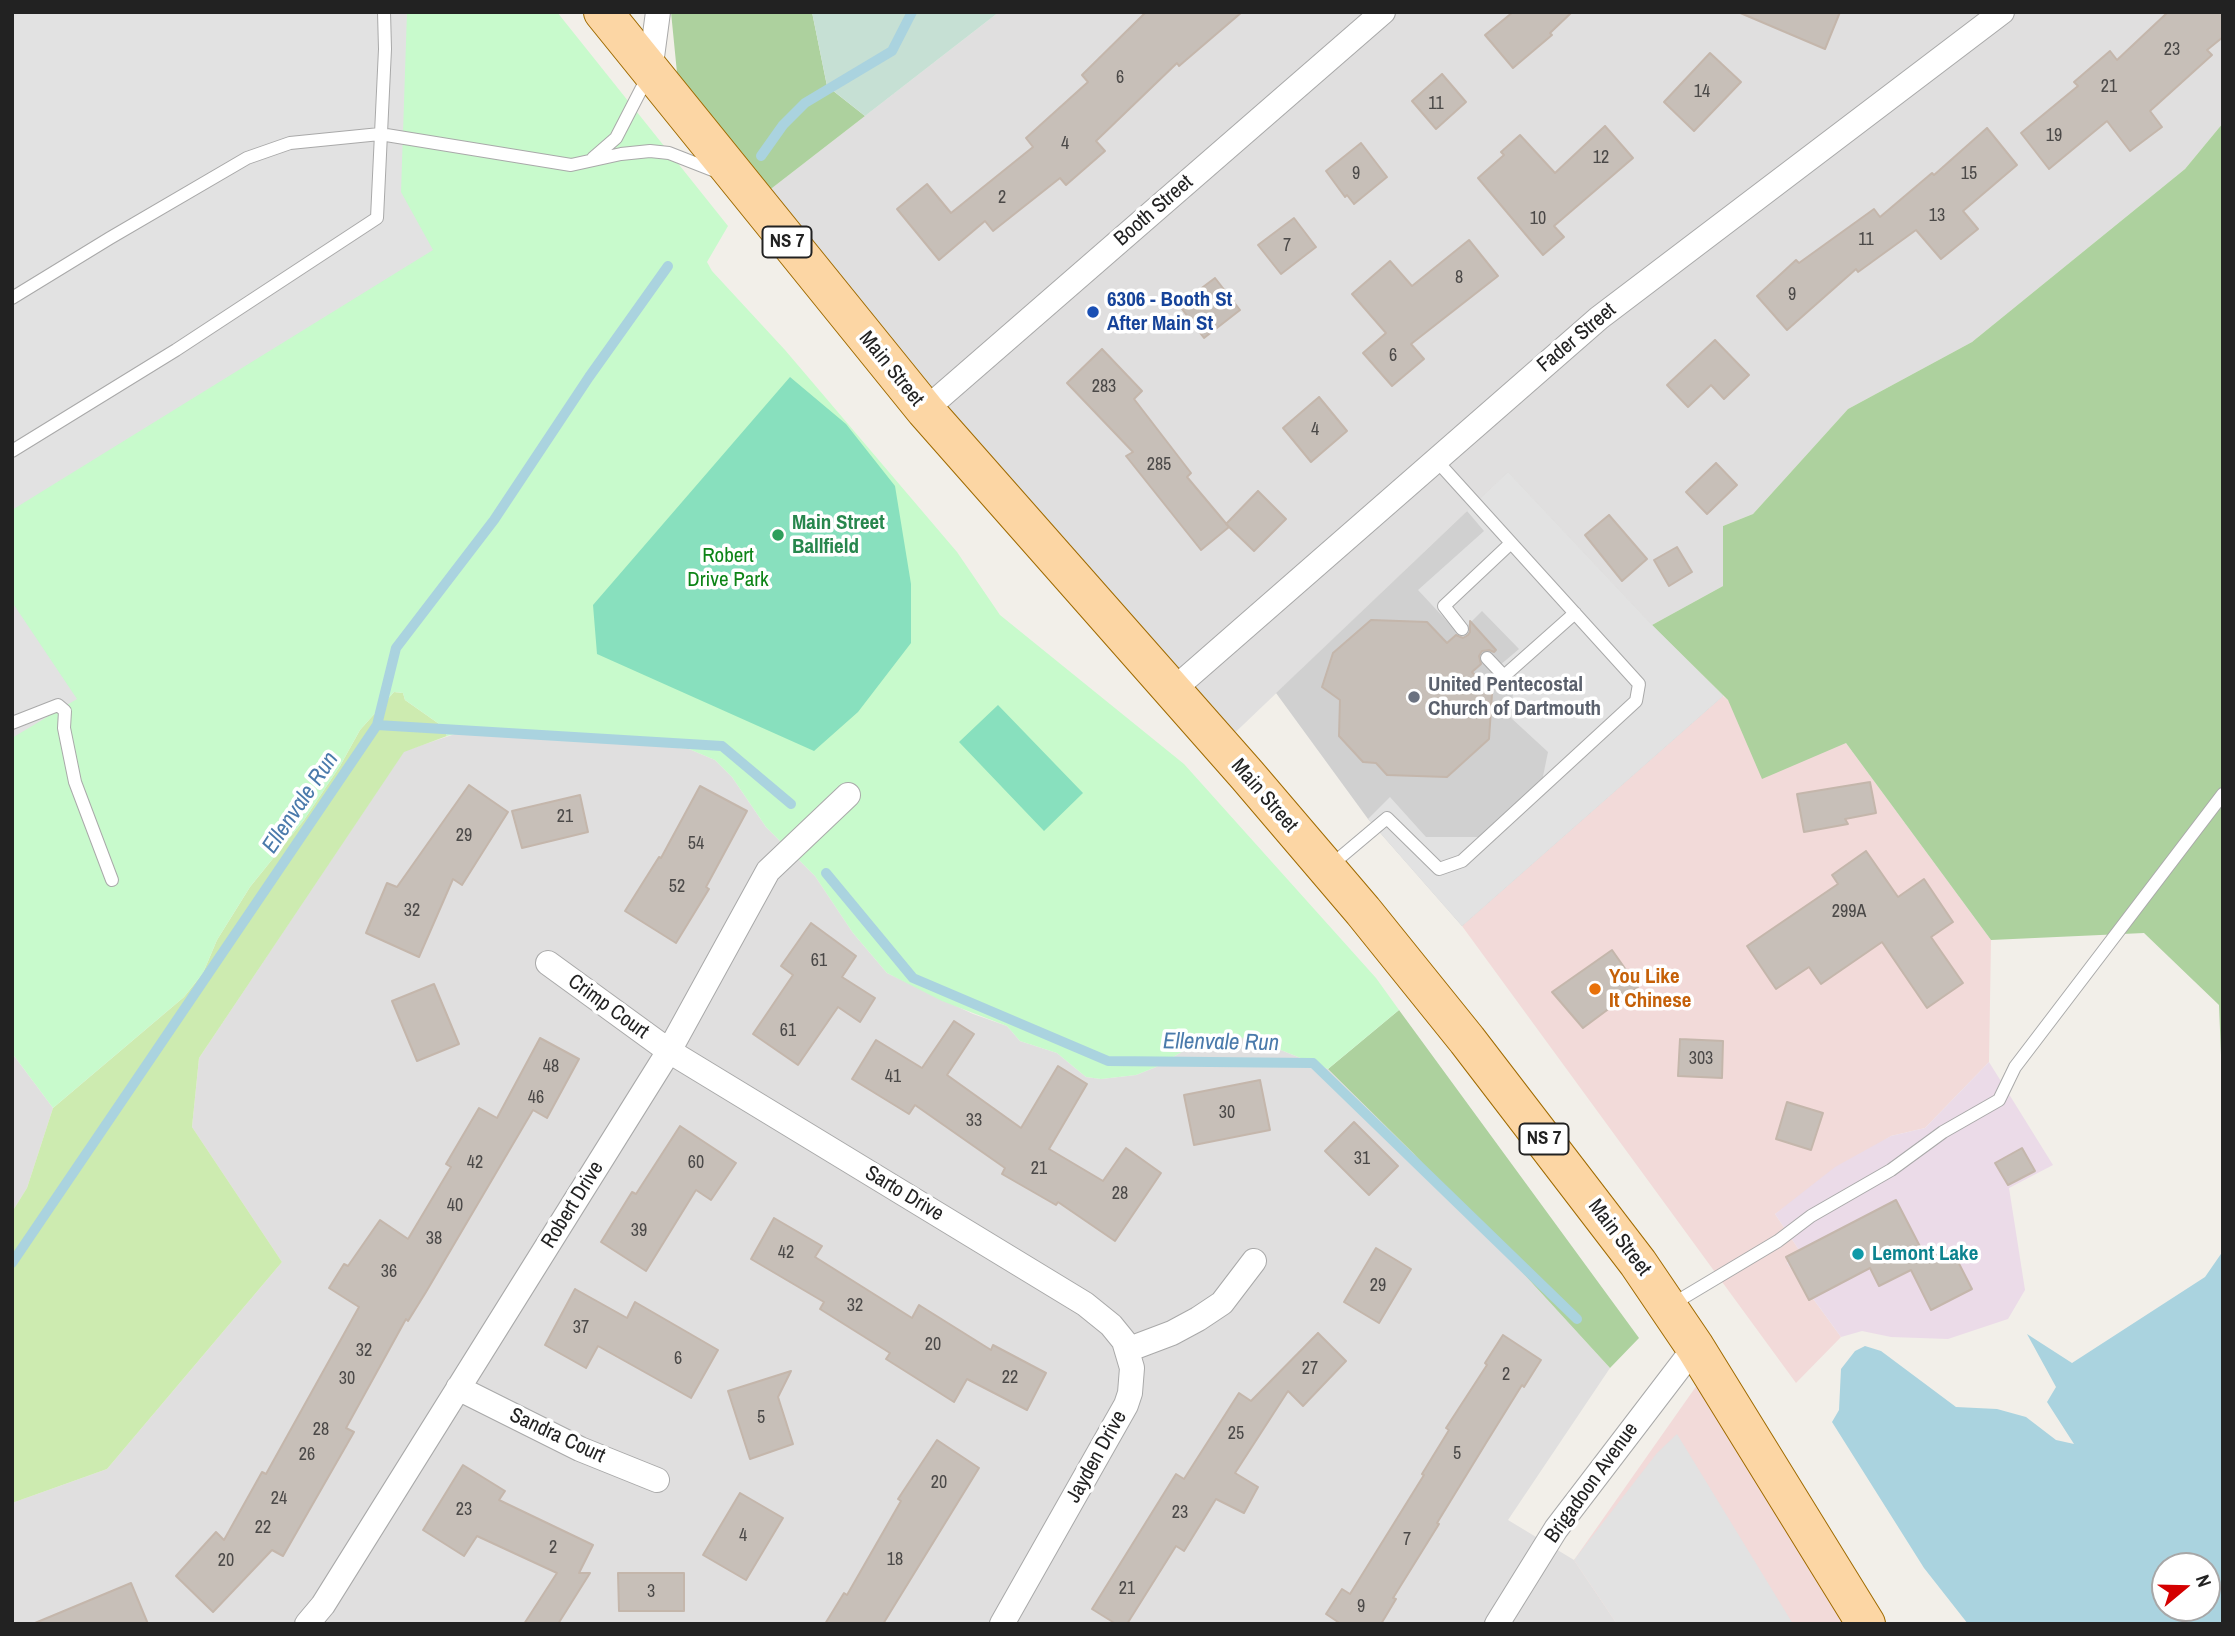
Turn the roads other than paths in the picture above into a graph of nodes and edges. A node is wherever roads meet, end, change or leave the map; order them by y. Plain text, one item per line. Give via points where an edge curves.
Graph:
1 (384, 12) edge
2 (603, 12) edge
3 (659, 12) edge
4 (1383, 12) edge
5 (1985, 17) edge
6 (650, 72) junction
7 (380, 134) junction
8 (590, 160) junction
9 (741, 184) junction
10 (12, 298) edge
11 (925, 411) junction
12 (12, 451) edge
13 (1436, 460) junction
14 (1511, 543) junction
15 (1575, 613) junction
16 (1462, 629) dead end
17 (1488, 658) dead end
18 (1173, 690) junction
19 (12, 723) edge
20 (2223, 794) edge
21 (848, 796) dead end
22 (1327, 869) junction
23 (112, 880) dead end
24 (548, 963) dead end
25 (669, 1051) junction
26 (1254, 1261) dead end
27 (1668, 1306) junction
28 (1695, 1347) junction
29 (1127, 1350) junction
30 (458, 1388) junction
31 (657, 1480) dead end
32 (307, 1624) edge
33 (1002, 1624) edge
34 (1497, 1624) edge
35 (1866, 1624) edge

1 - 7 lane
2 - 6 main road, Main Street / NS 7
3 - 6 street
4 - 11 street, Booth Street
5 - 13 street, Fader Street via 1599,318
6 - 8 lane via 616,138
6 - 9 main road, Main Street / NS 7
7 - 8 lane via 571,165
7 - 10 lane via 290,143 247,158
7 - 12 lane via 377,218
8 - 9 lane via 639,151 669,153
9 - 11 main road, Main Street / NS 7
11 - 18 main road, Main Street / NS 7
13 - 14 lane
13 - 18 street, Fader Street
14 - 15 lane
14 - 16 lane via 1444,606
15 - 17 lane via 1504,676
15 - 22 lane via 1639,684 1636,701 1462,861 1439,869 1387,818
18 - 22 main road, Main Street / NS 7
19 - 23 lane via 58,705 65,711 75,782
20 - 27 lane via 2015,1067 1999,1100
21 - 25 street, Robert Drive via 768,871
22 - 27 main road, Main Street / NS 7 via 1476,1050
24 - 25 street, Crimp Court
25 - 29 street, Sarto Drive via 1085,1304 1115,1329
25 - 30 street, Robert Drive
26 - 29 street via 1222,1303 1172,1333
27 - 28 main road, Main Street / NS 7
28 - 34 street, Brigadoon Avenue via 1556,1529
28 - 35 main road, Main Street / NS 7
29 - 33 street, Jayden Drive via 1132,1368 1126,1405
30 - 31 street, Sandra Court via 580,1449
30 - 32 street, Robert Drive

